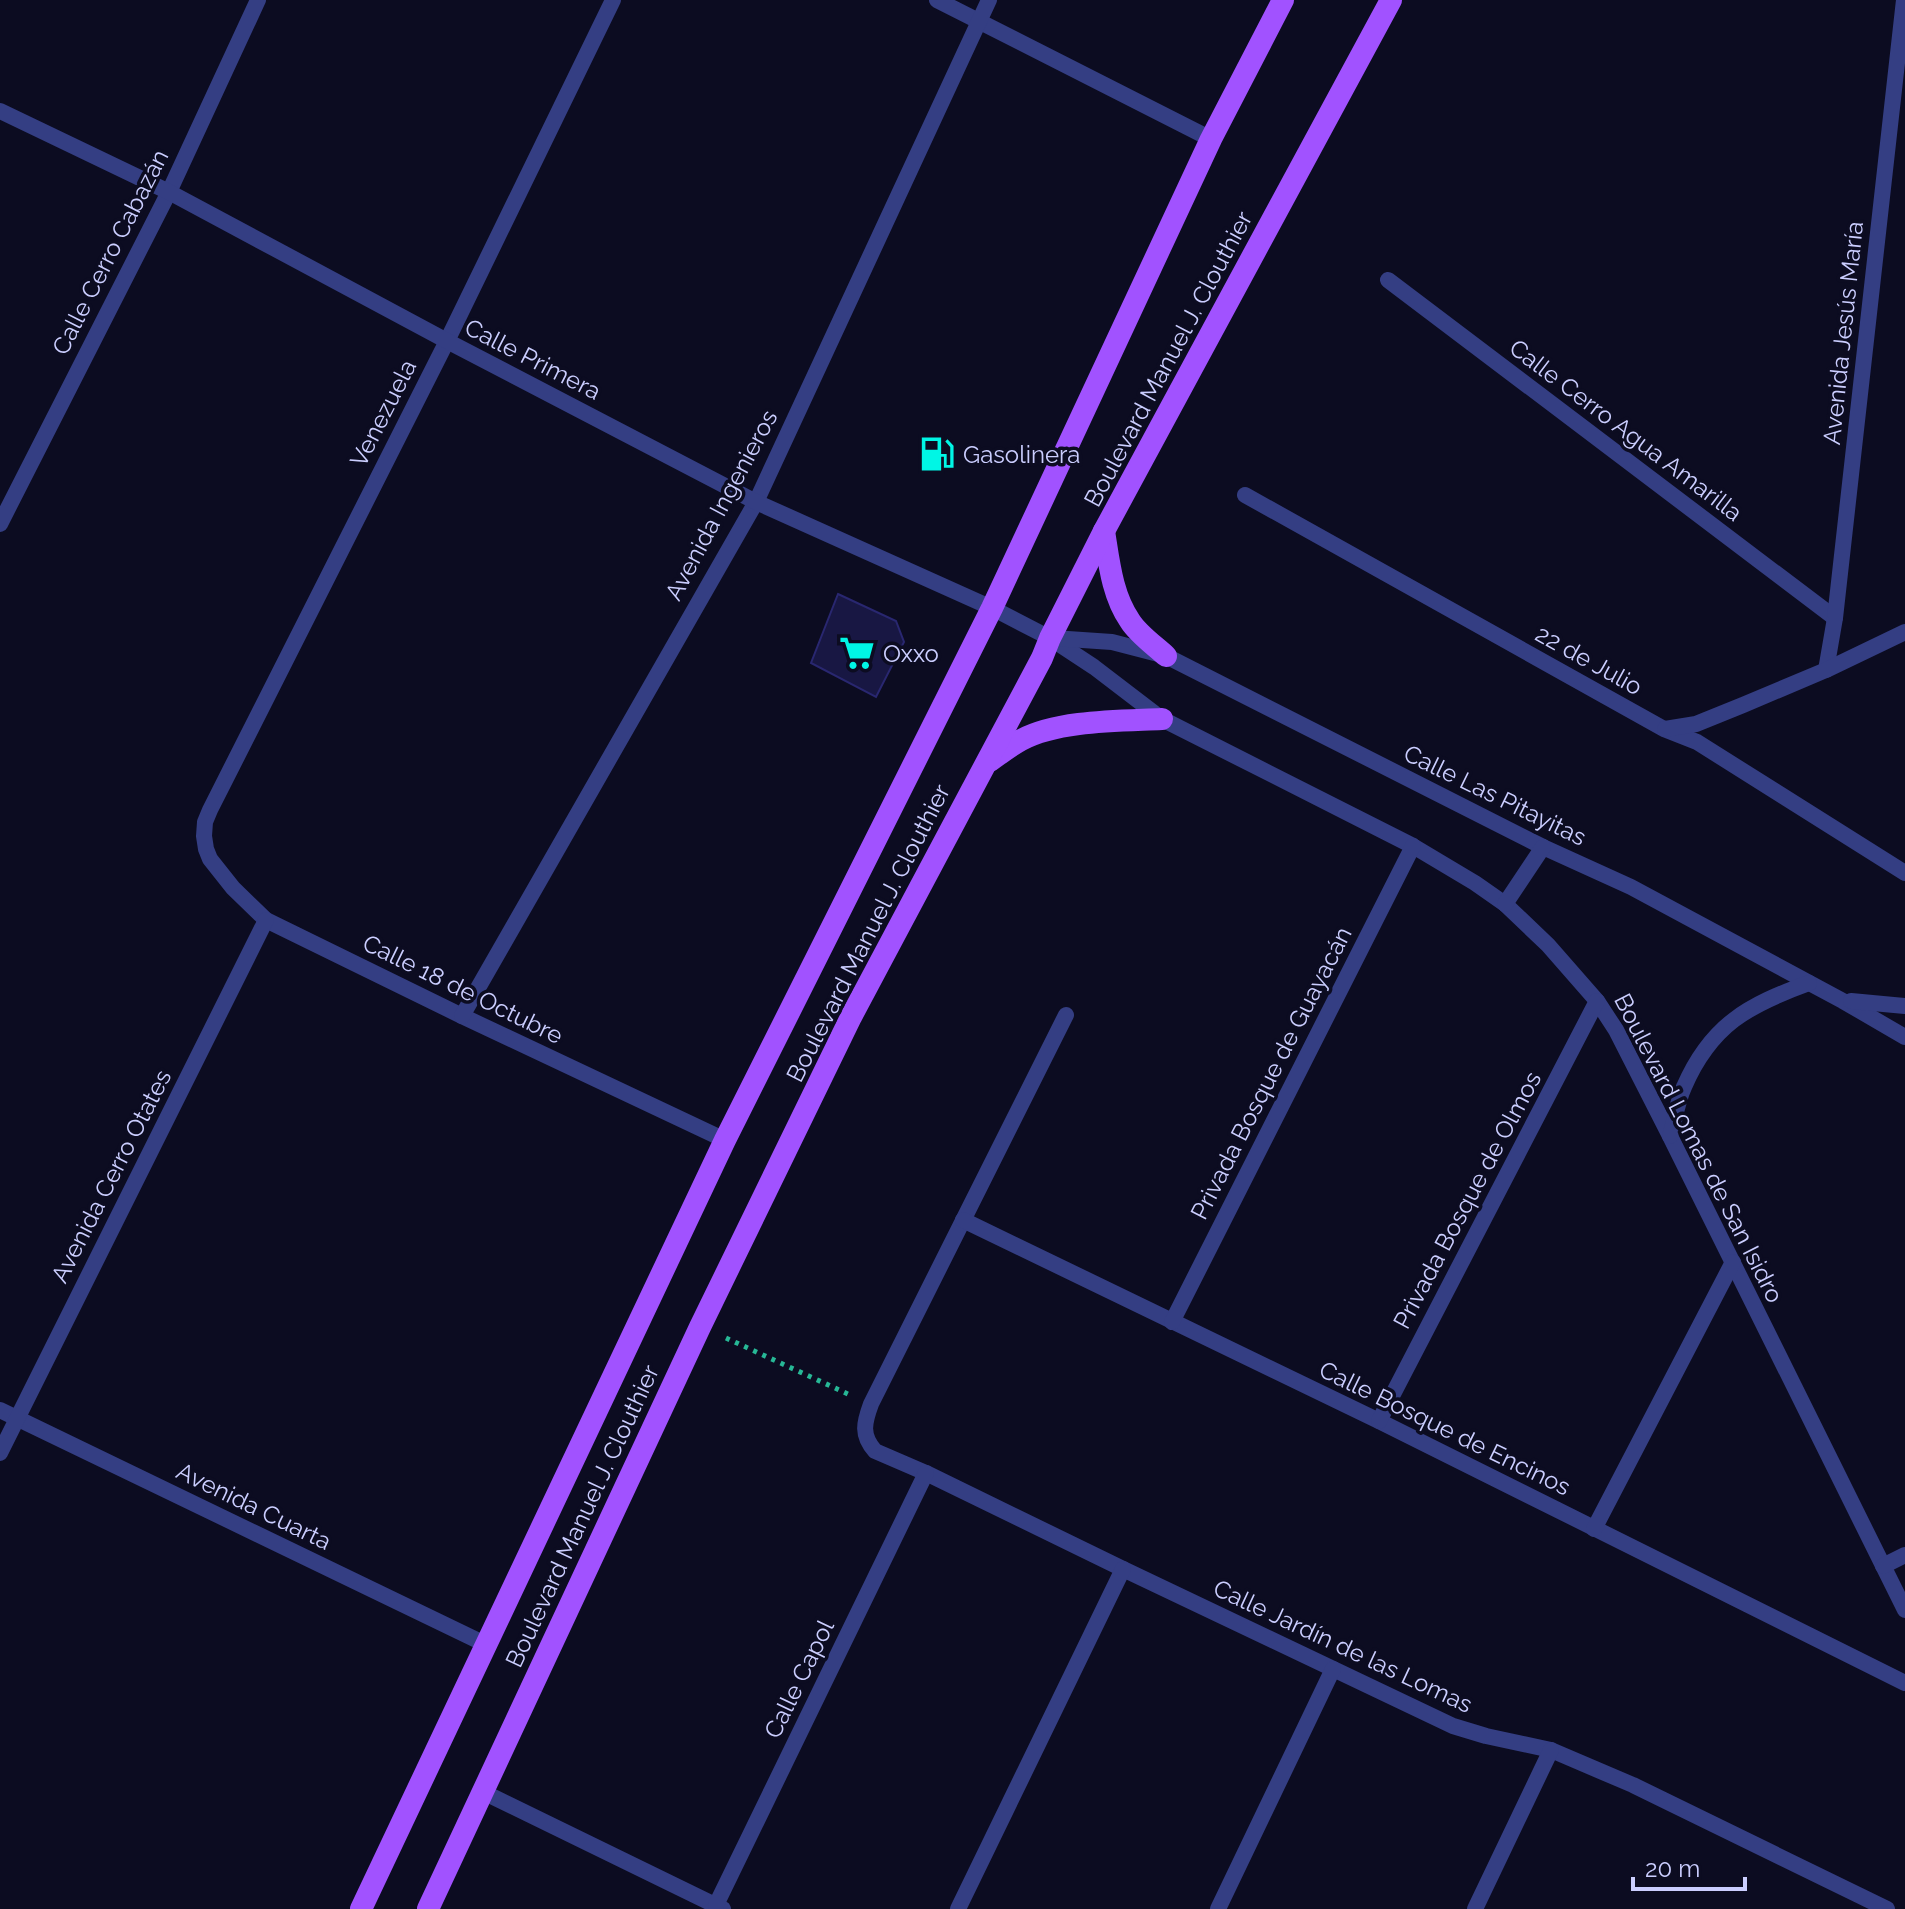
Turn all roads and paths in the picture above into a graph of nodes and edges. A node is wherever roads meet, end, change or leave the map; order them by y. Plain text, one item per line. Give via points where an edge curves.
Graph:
1 (258, 0) edge
2 (613, 0) edge
3 (937, 0) edge
4 (989, 0) edge
5 (1283, 0) edge
6 (1391, 0) edge
7 (1904, 0) edge
8 (979, 21) junction
9 (0, 111) edge
10 (1211, 139) junction
11 (169, 192) junction
12 (1388, 280) dead end
13 (447, 341) junction
14 (1245, 495) dead end
15 (756, 502) junction
16 (0, 524) edge
17 (1104, 531) junction
18 (992, 608) junction
19 (1835, 618) junction
20 (1905, 632) edge
21 (1050, 638) junction
22 (1166, 656) junction
23 (1826, 670) junction
24 (1162, 719) junction
25 (1664, 729) junction
26 (985, 764) junction
27 (1413, 846) junction
28 (1543, 847) junction
29 (206, 849) joint
30 (1905, 873) edge
31 (1505, 904) junction
32 (266, 920) junction
33 (1809, 983) junction
34 (1597, 1001) junction
35 (1843, 1001) junction
36 (1905, 1006) edge
37 (1066, 1015) dead end
38 (462, 1016) junction
39 (1905, 1037) edge
40 (1670, 1136) junction
41 (725, 1140) junction
42 (963, 1220) junction
43 (1733, 1262) junction
44 (1172, 1322) junction
45 (700, 1327) junction
46 (871, 1404) junction
47 (0, 1410) edge
48 (17, 1418) junction
49 (1379, 1421) junction
50 (0, 1453) edge
51 (926, 1473) junction
52 (1594, 1529) junction
53 (1905, 1555) edge
54 (1883, 1566) junction
55 (1123, 1569) junction
56 (1905, 1610) edge
57 (487, 1645) junction
58 (1333, 1669) junction
59 (1905, 1683) edge
60 (1551, 1750) junction
61 (481, 1791) junction
62 (719, 1907) edge
63 (361, 1909) edge
64 (428, 1909) edge
65 (958, 1909) edge
66 (1218, 1909) edge
67 (1475, 1909) edge
68 (1887, 1909) edge

1 - 11 street, Calle Cerro Cabazán
2 - 13 street, Venezuela
3 - 8 street
4 - 8 street, Avenida Ingenieros
5 - 10 main road, Boulevard Manuel J. Clouthier
6 - 17 main road, Boulevard Manuel J. Clouthier
7 - 19 street, Avenida Jesús María
8 - 10 street
8 - 15 street, Avenida Ingenieros
9 - 11 street, Calle Primera
10 - 18 main road, Boulevard Manuel J. Clouthier
11 - 13 street, Calle Primera
11 - 16 street, Calle Cerro Cabazán
12 - 19 street, Calle Cerro Agua Amarilla
13 - 15 street, Calle Primera
13 - 29 street, Venezuela via 210,810
14 - 25 street, 22 de Julio
15 - 18 street, Calle Primera
15 - 38 street, Avenida Ingenieros
17 - 21 main road, Boulevard Manuel J. Clouthier
17 - 22 main road via 1118,599 1130,623
18 - 21 street, Calle Primera
18 - 41 main road, Boulevard Manuel J. Clouthier
19 - 23 street, Avenida Jesús María
20 - 23 street
21 - 22 street, Calle Las Pitayitas via 1112,642
21 - 24 street, Boulevard Lomas de San Isidro
21 - 26 main road, Boulevard Manuel J. Clouthier
22 - 28 street, Calle Las Pitayitas
23 - 25 street via 1696,724
24 - 26 main road via 1055,729 1023,739
24 - 27 street, Boulevard Lomas de San Isidro
25 - 30 street, 22 de Julio via 1697,742
26 - 45 main road, Boulevard Manuel J. Clouthier via 851,1017
27 - 31 street, Boulevard Lomas de San Isidro
27 - 44 street, Privada Bosque de Guayacán
28 - 31 street
28 - 33 street, Calle Las Pitayitas via 1631,887
29 - 32 street, Calle 18 de Octubre via 233,888
31 - 34 street, Boulevard Lomas de San Isidro
32 - 38 street, Calle 18 de Octubre
32 - 48 street, Avenida Cerro Otates
33 - 35 street, Calle Las Pitayitas
33 - 40 street via 1753,1006 1712,1041 1683,1090
34 - 40 street, Boulevard Lomas de San Isidro
34 - 49 street, Privada Bosque de Olmos
35 - 36 street
35 - 39 street, Calle Las Pitayitas
37 - 42 street
38 - 41 street, Calle 18 de Octubre
40 - 43 street, Boulevard Lomas de San Isidro
41 - 57 main road, Boulevard Manuel J. Clouthier
42 - 44 street, Calle Bosque de Encinos
42 - 46 street
43 - 52 street
43 - 54 street, Boulevard Lomas de San Isidro
44 - 49 street, Calle Bosque de Encinos
45 - 46 path
45 - 61 main road, Boulevard Manuel J. Clouthier
46 - 51 street, Calle Jardín de las Lomas via 864,1422 869,1444
47 - 48 street, Avenida Cuarta
48 - 50 street, Avenida Cerro Otates
48 - 57 street, Avenida Cuarta
49 - 52 street, Calle Bosque de Encinos
51 - 55 street, Calle Jardín de las Lomas
51 - 62 street, Calle Capol
52 - 59 street, Calle Bosque de Encinos
53 - 54 street
54 - 56 street, Boulevard Lomas de San Isidro
55 - 58 street, Calle Jardín de las Lomas
55 - 65 street
57 - 63 main road, Boulevard Manuel J. Clouthier
58 - 60 street, Calle Jardín de las Lomas via 1453,1726
58 - 66 street
60 - 67 street
60 - 68 street, Calle Jardín de las Lomas
61 - 62 street
61 - 64 main road, Boulevard Manuel J. Clouthier

